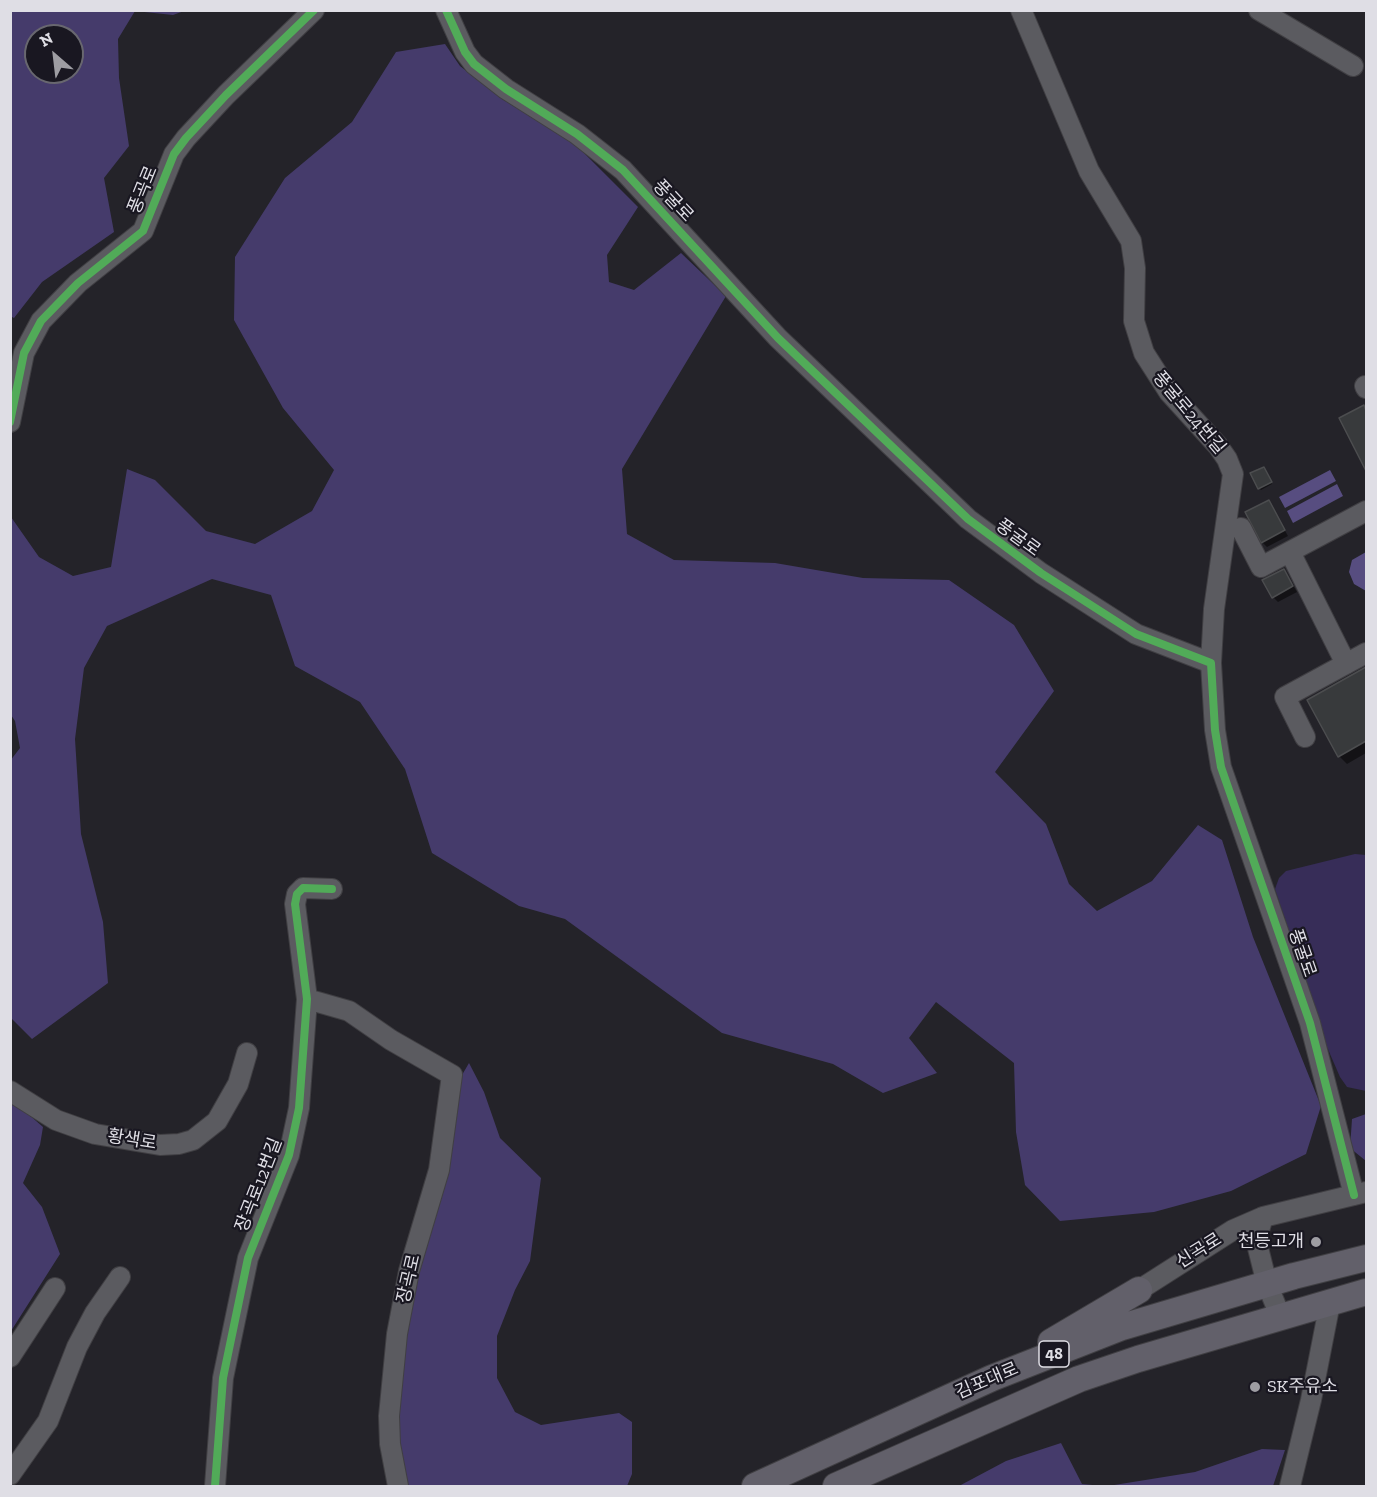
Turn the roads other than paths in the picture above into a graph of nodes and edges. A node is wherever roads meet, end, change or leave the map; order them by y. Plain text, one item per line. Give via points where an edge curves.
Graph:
1 (314, 10) edge
2 (446, 10) edge
3 (1021, 10) edge
4 (1259, 10) edge
5 (1353, 66) dead end
6 (10, 422) edge
7 (1366, 511) edge
8 (1241, 528) dead end
9 (1290, 552) junction
10 (1366, 653) edge
11 (1211, 663) junction
12 (1346, 664) junction
13 (1305, 737) dead end
14 (332, 889) dead end
15 (307, 999) junction
16 (247, 1053) dead end
17 (10, 1091) edge
18 (1360, 1194) edge
19 (1263, 1217) junction
20 (1366, 1258) edge
21 (120, 1277) dead end
22 (1267, 1284) junction
23 (56, 1288) dead end
24 (1138, 1290) joint
25 (1366, 1292) edge
26 (1330, 1304) junction
27 (1366, 1305) edge
28 (1281, 1318) junction
29 (10, 1357) edge
30 (992, 1378) junction
31 (10, 1475) edge
32 (215, 1486) edge
33 (398, 1486) edge
34 (755, 1486) edge
35 (836, 1486) edge
36 (1290, 1486) edge

1 - 6 street, 풍곡로 via 186,138 174,154 143,231 78,283 41,321 24,353
2 - 11 street, 풍굴로 via 474,64 577,134 622,170 778,338 968,519 1032,567 1136,634
3 - 11 street, 풍굴로24번길 via 1089,171 1131,241 1134,321 1144,353 1169,392 1218,446 1233,474 1214,609
4 - 5 street
7 - 9 street
8 - 9 street via 1261,567
9 - 12 street
10 - 12 street
11 - 18 street, 풍굴로 via 1221,767 1310,1023
12 - 13 street via 1285,697
14 - 15 street, 장곡로12번길 via 303,888 297,894 296,918
15 - 32 street, 장곡로12번길 via 295,1128 280,1182 248,1258 224,1377
15 - 33 street, 장곡로 via 349,1011 452,1075 439,1170 409,1271 396,1334 389,1416
16 - 17 street, 황색로 via 238,1084 217,1121 193,1140 178,1144 160,1145 95,1134 56,1119
18 - 19 street, 신곡로
19 - 22 street via 1256,1240
19 - 24 street, 신곡로 via 1233,1230
20 - 22 main road, 김포대로 / 48
21 - 31 street via 77,1347 48,1421
22 - 28 street
22 - 30 main road, 김포대로 / 48 via 1122,1327
23 - 29 street
24 - 30 main road
25 - 26 main road, 김포대로 / 48
26 - 27 main road
26 - 28 main road, 김포대로 / 48
26 - 36 street
28 - 35 main road, 김포대로 / 48 via 1079,1379
30 - 34 main road, 김포대로 / 48

